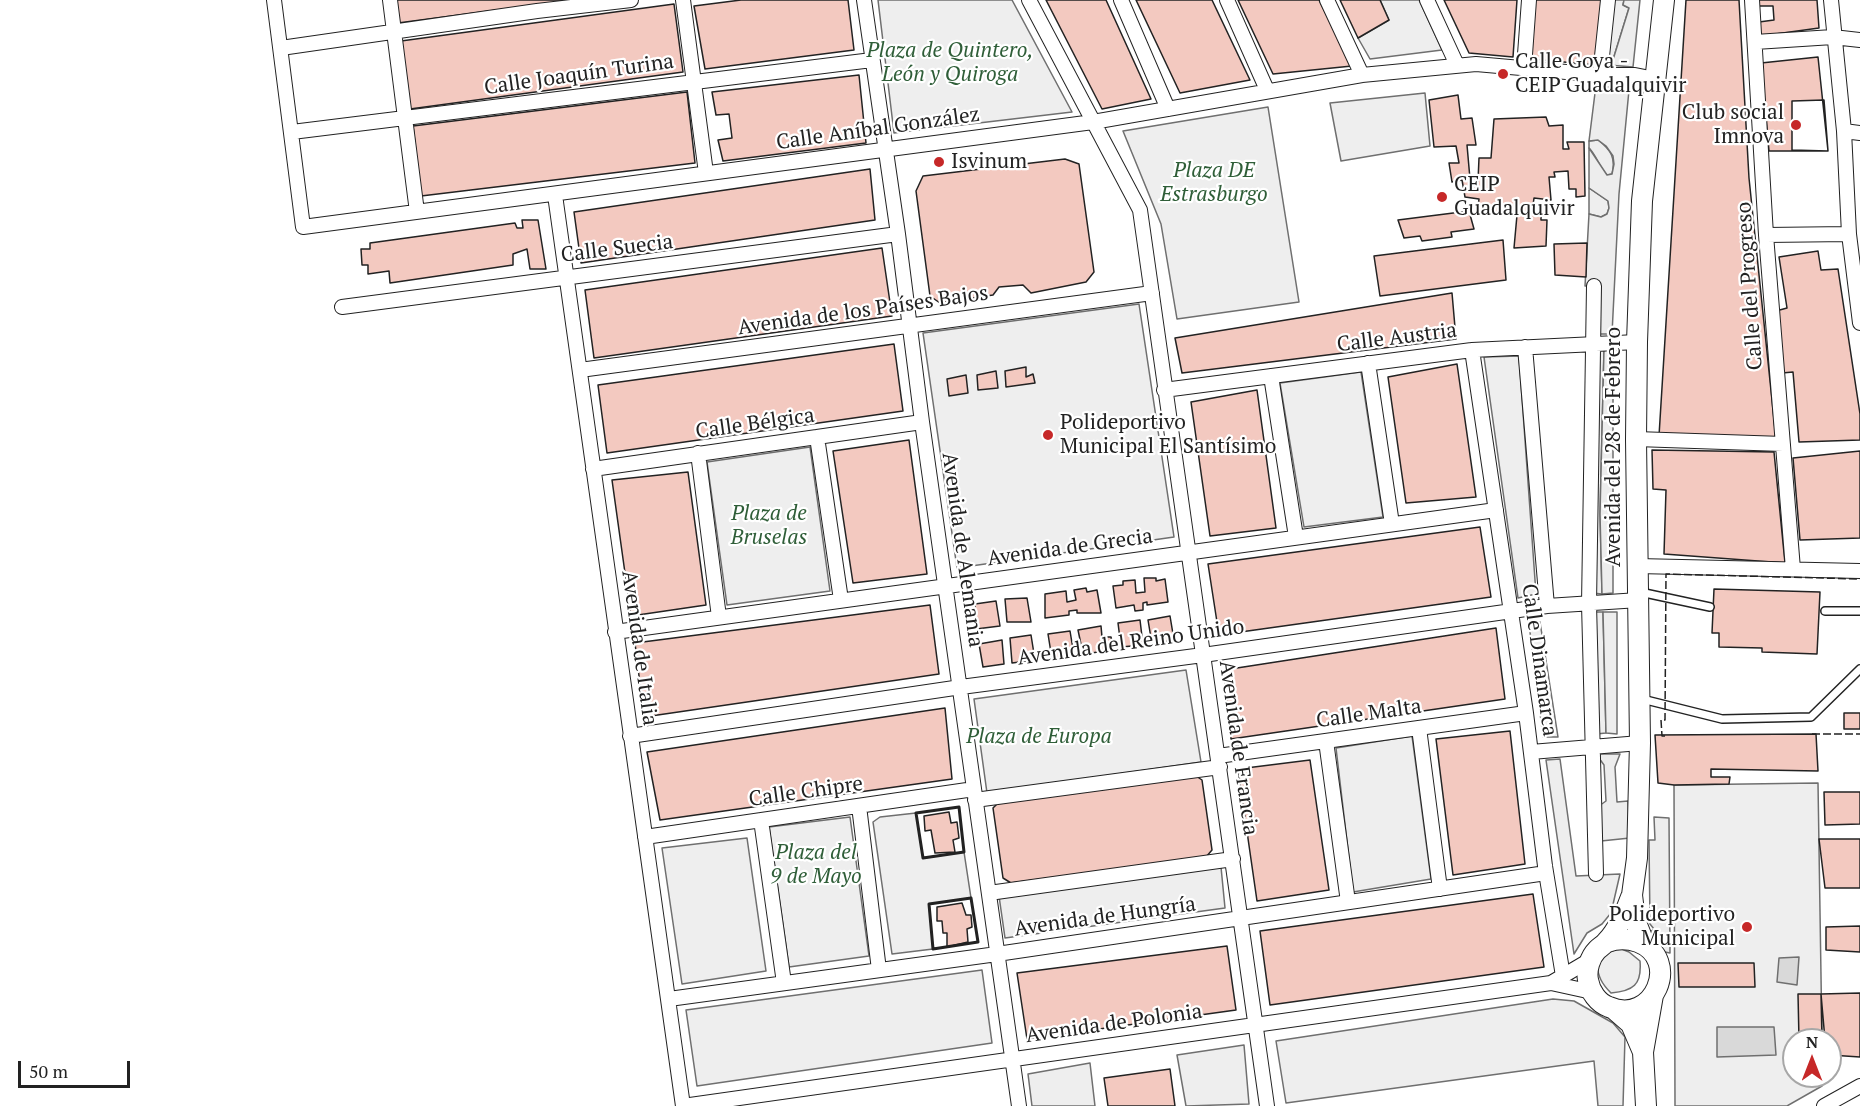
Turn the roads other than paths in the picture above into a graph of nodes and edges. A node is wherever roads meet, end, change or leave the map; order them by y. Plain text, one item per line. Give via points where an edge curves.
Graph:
1 (274, 0) edge
2 (390, 0) edge
3 (631, 0) edge
4 (683, 0) edge
5 (864, 0) edge
6 (1029, 0) edge
7 (1121, 0) edge
8 (1227, 0) edge
9 (1327, 0) edge
10 (1427, 0) edge
11 (1529, 0) edge
12 (1608, 0) edge
13 (1664, 0) edge
14 (1752, 0) edge
15 (1831, 0) edge
16 (394, 32) junction
17 (1833, 37) junction
18 (1860, 40) edge
19 (1755, 42) junction
20 (280, 48) junction
21 (872, 60) junction
22 (1457, 65) junction
23 (1524, 68) junction
24 (1362, 75) junction
25 (1600, 75) junction
26 (1655, 79) junction
27 (694, 81) junction
28 (1267, 90) junction
29 (1168, 109) junction
30 (405, 119) junction
31 (1093, 122) junction
32 (1844, 131) junction
33 (292, 132) junction
34 (1860, 133) edge
35 (886, 149) junction
36 (706, 174) junction
37 (555, 195) junction
38 (417, 213) junction
39 (1852, 231) edge
40 (898, 234) junction
41 (1766, 235) junction
42 (567, 277) junction
43 (1594, 286) dead end
44 (1152, 293) junction
45 (342, 307) dead end
46 (1860, 323) edge
47 (910, 325) junction
48 (1637, 342) junction
49 (1592, 344) junction
50 (1524, 347) junction
51 (1472, 350) junction
52 (1368, 363) junction
53 (580, 370) junction
54 (1271, 376) junction
55 (1164, 390) junction
56 (922, 422) junction
57 (817, 437) junction
58 (1636, 439) junction
59 (1783, 444) junction
60 (698, 453) junction
61 (593, 469) junction
62 (1496, 510) junction
63 (1392, 524) junction
64 (1296, 537) junction
65 (1189, 552) junction
66 (1637, 566) junction
67 (1793, 569) junction
68 (1860, 571) edge
69 (946, 586) junction
70 (1639, 596) junction
71 (841, 600) junction
72 (1589, 604) junction
73 (1547, 606) junction
74 (1710, 607) dead end
75 (1825, 611) dead end
76 (1860, 611) edge
77 (1511, 612) junction
78 (719, 617) junction
79 (615, 632) junction
80 (1203, 655) junction
81 (1860, 669) edge
82 (961, 687) junction
83 (1640, 698) junction
84 (1526, 713) junction
85 (1419, 728) junction
86 (630, 736) junction
87 (1326, 741) junction
88 (1640, 743) junction
89 (1592, 747) junction
90 (1531, 752) junction
91 (1219, 762) junction
92 (975, 795) junction
93 (859, 806) junction
94 (761, 820) junction
95 (645, 837) junction
96 (1233, 859) junction
97 (1546, 873) junction
98 (1596, 874) dead end
99 (1440, 889) junction
100 (989, 893) junction
101 (1632, 895) junction
102 (1348, 902) junction
103 (1241, 918) junction
104 (1607, 942) junction
105 (1648, 944) junction
106 (997, 954) junction
107 (1590, 960) junction
108 (879, 970) junction
109 (1557, 979) junction
110 (784, 983) junction
111 (1592, 993) junction
112 (1653, 995) junction
113 (669, 999) junction
114 (1615, 1010) junction
115 (1256, 1024) junction
116 (1643, 1052) junction
117 (1013, 1060) junction
118 (1860, 1086) edge
119 (683, 1106) edge
120 (1019, 1106) edge
121 (1267, 1106) edge
122 (1646, 1106) edge
123 (1824, 1106) edge

1 - 20 street
2 - 16 street
3 - 16 street
4 - 27 street
5 - 21 street, Avenida de Alemania
6 - 31 street, Avenida de Francia
7 - 29 street
8 - 28 street
9 - 24 street
10 - 22 street
11 - 23 street
12 - 25 street
13 - 26 main road, Avenida del 28 de Febrero
14 - 19 street, Calle del Progreso
15 - 17 street
16 - 20 street
16 - 30 street
17 - 18 street
17 - 19 street
17 - 32 street
19 - 41 street, Calle del Progreso
20 - 33 street
21 - 27 street, Calle Joaquín Turina
21 - 35 street, Avenida de Alemania
22 - 23 street, Calle Aníbal González
22 - 24 street, Calle Aníbal González
23 - 25 street, Calle Aníbal González
24 - 28 street, Calle Aníbal González
25 - 26 street, Calle Aníbal González
26 - 48 main road, Avenida del 28 de Febrero via 1642,201
27 - 30 street, Calle Joaquín Turina
27 - 36 street
28 - 29 street, Calle Aníbal González
29 - 31 street, Calle Aníbal González
30 - 33 street, Calle Joaquín Turina
30 - 38 street
31 - 35 street, Calle Aníbal González
31 - 44 street, Avenida de Francia via 1140,210
32 - 34 street
32 - 39 street
33 - 38 street, Calle Aníbal González via 303,227
35 - 36 street, Calle Aníbal González
35 - 40 street, Avenida de Alemania
36 - 37 street, Calle Aníbal González
37 - 38 street, Calle Aníbal González
37 - 42 street, Avenida de Italia
39 - 41 street
39 - 46 street
40 - 42 street, Calle Suecia
40 - 47 street, Avenida de Alemania
41 - 59 street, Calle del Progreso
42 - 45 street, Calle Suecia
42 - 53 street, Avenida de Italia
43 - 49 street, Avenida del 28 de Febrero
44 - 47 street, Avenida de los Países Bajos
44 - 55 street, Avenida de Francia
47 - 53 street, Avenida de los Países Bajos
47 - 56 street, Avenida de Alemania
48 - 49 street, Calle Austria
48 - 58 main road, Avenida del 28 de Febrero
49 - 50 street, Calle Austria
49 - 72 street, Avenida del 28 de Febrero
50 - 51 street, Calle Austria
50 - 73 street
51 - 52 street, Calle Austria
51 - 62 street, Calle Dinamarca
52 - 54 street, Calle Austria
52 - 63 street
53 - 61 street, Avenida de Italia
54 - 55 street, Calle Austria
54 - 64 street
55 - 65 street, Avenida de Francia
56 - 57 street, Calle Bélgica
56 - 69 street, Avenida de Alemania
57 - 60 street, Calle Bélgica
57 - 71 street
58 - 59 street
58 - 66 main road, Avenida del 28 de Febrero
59 - 67 street, Calle del Progreso
60 - 61 street, Calle Bélgica
60 - 78 street
61 - 79 street, Avenida de Italia
62 - 63 street, Avenida de Grecia
62 - 77 street, Calle Dinamarca
63 - 64 street, Avenida de Grecia
64 - 65 street, Avenida de Grecia
65 - 69 street, Avenida de Grecia
65 - 80 street, Avenida de Francia
66 - 67 street
66 - 70 main road, Avenida del 28 de Febrero
67 - 68 street
69 - 71 street, Avenida de Grecia
69 - 82 street, Avenida de Alemania
70 - 72 street, Avenida del Reino Unido
70 - 74 lane
70 - 83 main road, Avenida del 28 de Febrero
71 - 78 street, Avenida de Grecia
72 - 73 street, Avenida del Reino Unido
72 - 89 street, Avenida del 28 de Febrero
73 - 77 street, Avenida del Reino Unido
75 - 76 lane
77 - 80 street, Avenida del Reino Unido
77 - 84 street, Calle Dinamarca
78 - 79 street, Avenida de Grecia
79 - 86 street, Avenida de Italia
80 - 82 street, Avenida del Reino Unido
80 - 91 street, Avenida de Francia
81 - 83 lane via 1811,717 1722,719
82 - 86 street, Avenida del Reino Unido
82 - 92 street, Avenida de Alemania
83 - 88 main road, Avenida del 28 de Febrero
84 - 85 street, Calle Malta
84 - 90 street, Calle Dinamarca
85 - 87 street, Calle Malta
85 - 99 street
86 - 95 street, Avenida de Italia
87 - 91 street, Calle Malta
87 - 102 street
88 - 89 street
88 - 101 main road, Avenida del 28 de Febrero via 1637,858
89 - 90 street
89 - 98 street, Avenida del 28 de Febrero
90 - 97 street, Calle Dinamarca
91 - 92 street, Calle Malta
91 - 96 street, Avenida de Francia
92 - 93 street, Calle Chipre
92 - 100 street, Avenida de Alemania
93 - 94 street, Calle Chipre
93 - 108 street
94 - 95 street, Calle Chipre
94 - 110 street
95 - 113 street, Avenida de Italia
96 - 100 street
96 - 103 street, Avenida de Francia
97 - 99 street, Avenida de Hungría
97 - 109 street, Calle Dinamarca
99 - 102 street, Avenida de Hungría
100 - 106 street, Avenida de Alemania
101 - 104 main road
101 - 105 main road via 1635,920
102 - 103 street, Avenida de Hungría
103 - 106 street, Avenida de Hungría
103 - 115 street, Avenida de Francia
104 - 105 main road via 1628,938
104 - 107 main road
105 - 112 main road via 1659,965 1660,977
106 - 108 street, Avenida de Hungría
106 - 117 street, Avenida de Alemania
107 - 109 street, Avenida de Polonia
107 - 111 main road via 1587,978
108 - 110 street, Avenida de Hungría
109 - 111 street, Avenida de Polonia
109 - 115 street, Avenida de Polonia
110 - 113 street, Avenida de Hungría
111 - 114 main road
112 - 114 main road via 1638,1008
112 - 116 main road
113 - 119 street, Avenida de Italia
114 - 116 main road via 1631,1024
115 - 117 street, Avenida de Polonia
115 - 121 street, Avenida de Francia
116 - 122 main road
117 - 119 street, Avenida de Polonia
117 - 120 street, Avenida de Alemania
118 - 123 street

